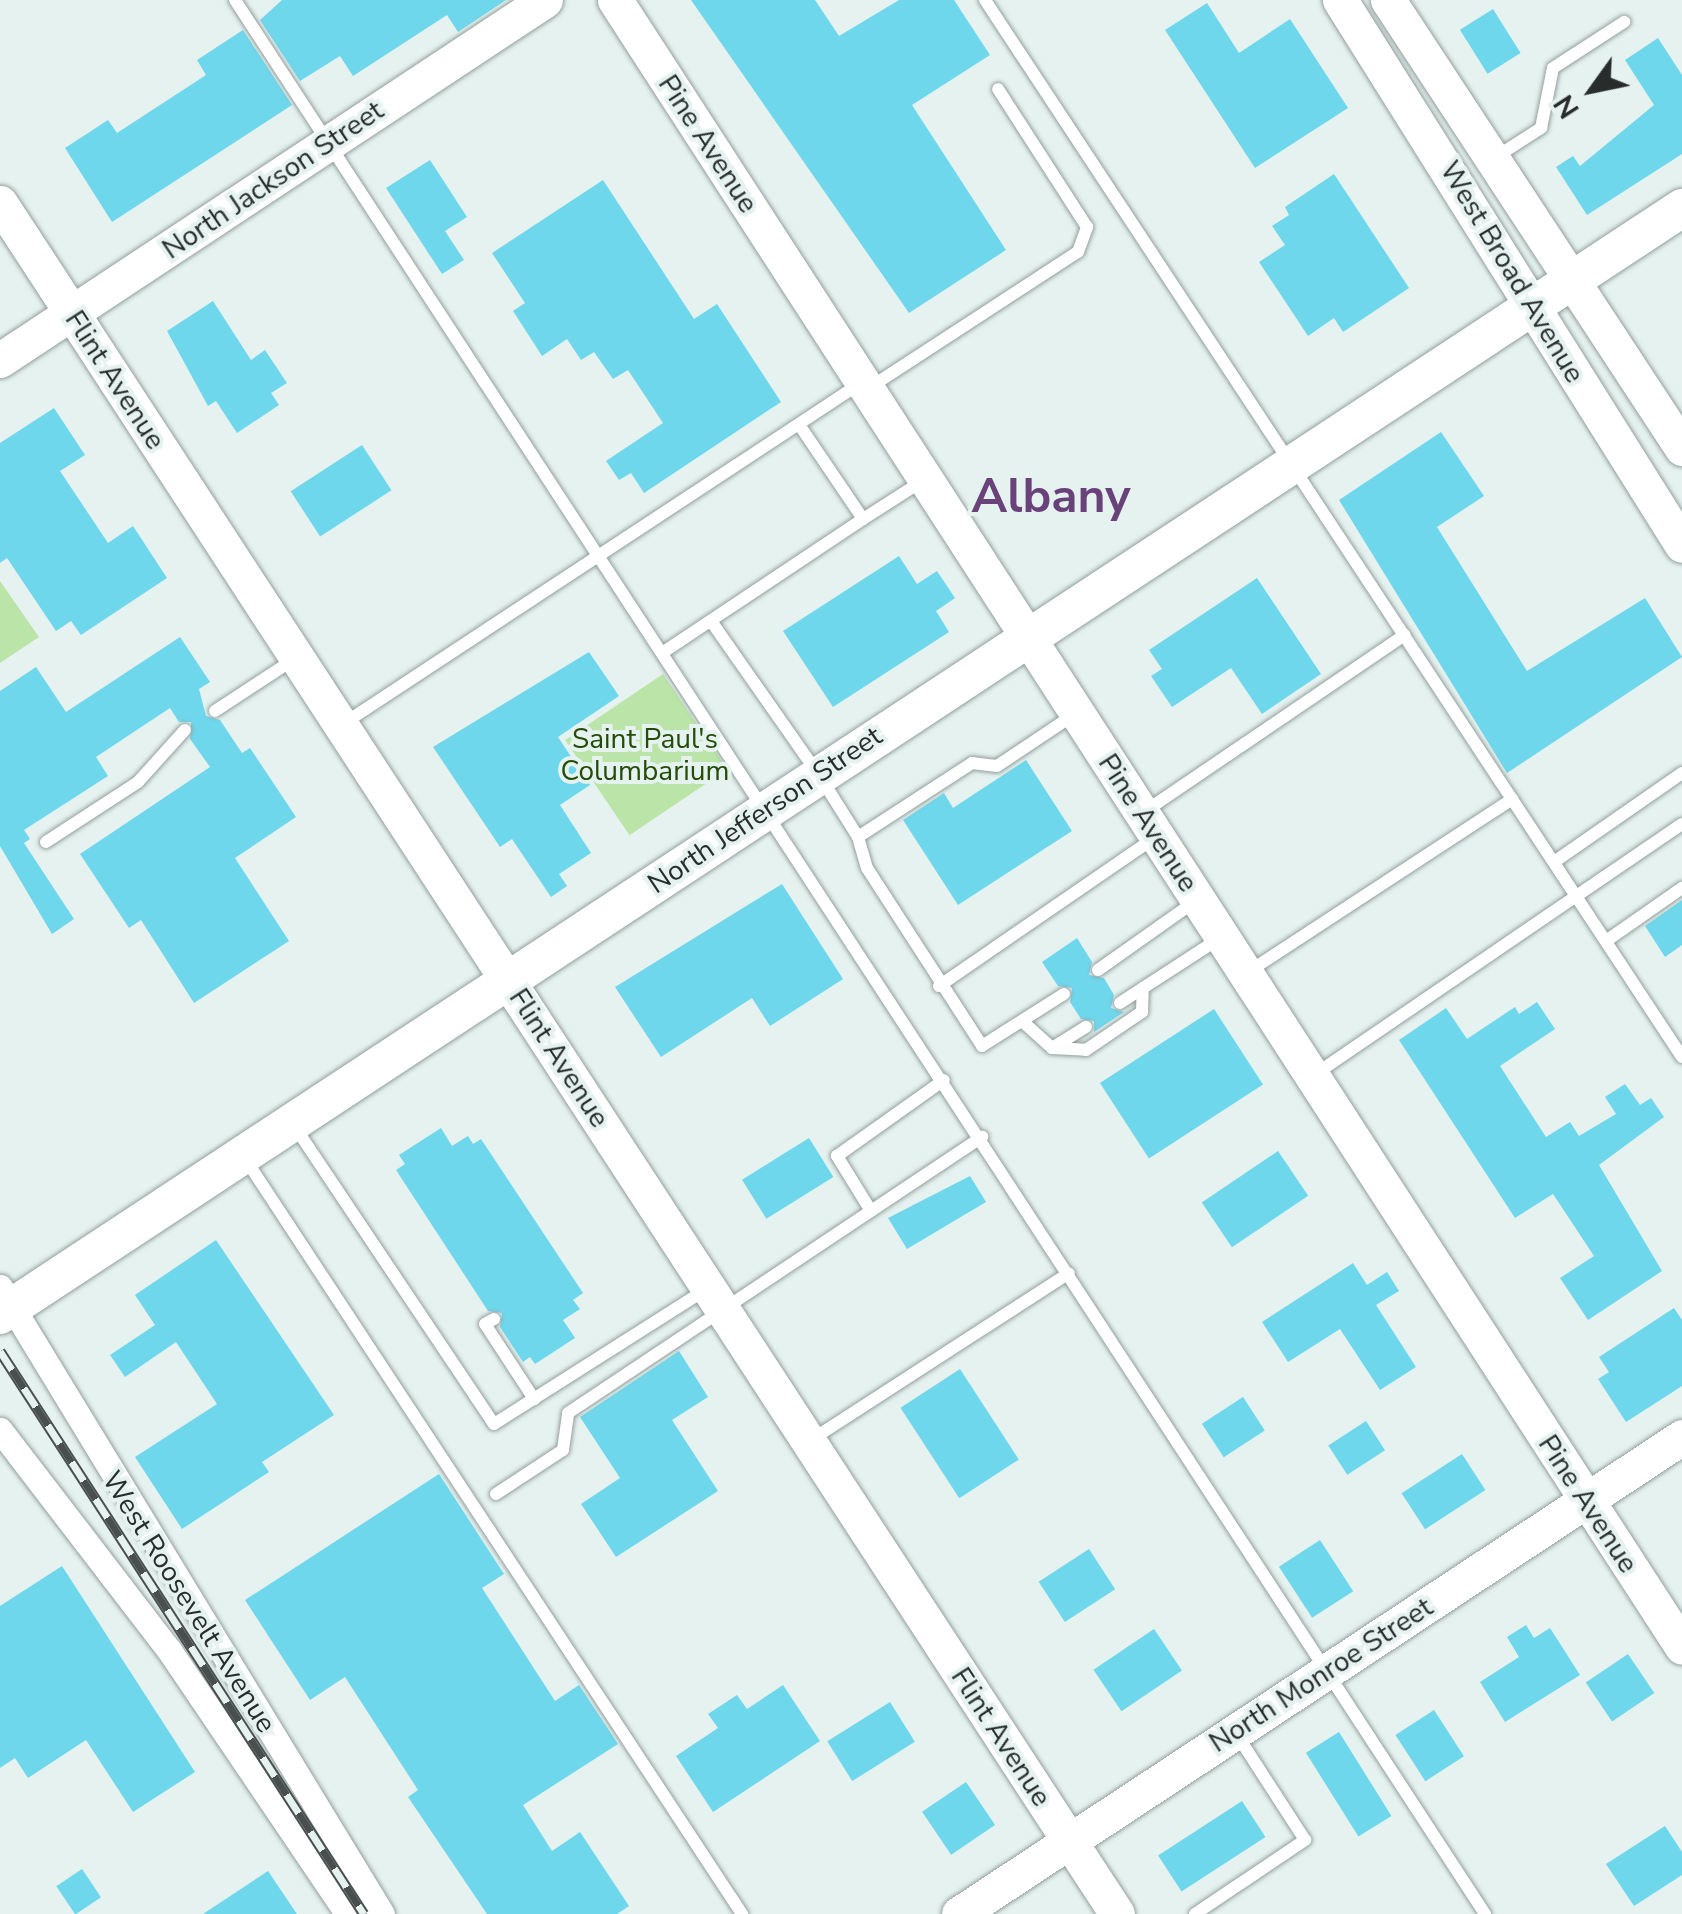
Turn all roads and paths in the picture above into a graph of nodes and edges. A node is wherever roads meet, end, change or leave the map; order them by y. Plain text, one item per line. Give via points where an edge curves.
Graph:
1 (234, 0) edge
2 (545, 0) edge
3 (615, 0) edge
4 (985, 0) edge
5 (1340, 0) edge
6 (1388, 0) edge
7 (1624, 22) dead end
8 (998, 88) dead end
9 (329, 143) junction
10 (1494, 159) junction
11 (0, 203) edge
12 (1682, 208) edge
13 (1574, 280) junction
14 (1532, 308) junction
15 (72, 314) junction
16 (0, 360) edge
17 (865, 386) junction
18 (800, 426) junction
19 (1680, 443) edge
20 (1291, 464) junction
21 (925, 479) junction
22 (863, 520) junction
23 (1682, 545) edge
24 (601, 555) junction
25 (711, 621) junction
26 (1404, 635) junction
27 (1027, 636) junction
28 (665, 652) junction
29 (297, 658) junction
30 (214, 711) dead end
31 (1077, 713) junction
32 (341, 726) junction
33 (185, 730) dead end
34 (1682, 773) edge
35 (819, 775) junction
36 (1512, 799) junction
37 (768, 808) junction
38 (1150, 824) junction
39 (1682, 824) edge
40 (858, 837) junction
41 (46, 842) dead end
42 (1554, 862) junction
43 (1682, 888) edge
44 (1577, 897) junction
45 (1198, 899) junction
46 (1221, 937) junction
47 (1606, 941) junction
48 (1098, 970) dead end
49 (1246, 974) junction
50 (508, 981) junction
51 (939, 986) junction
52 (1143, 988) junction
53 (1064, 994) dead end
54 (1120, 1004) dead end
55 (1022, 1022) junction
56 (1086, 1026) dead end
57 (1052, 1048) junction
58 (1682, 1057) edge
59 (1312, 1076) junction
60 (944, 1080) junction
61 (292, 1122) junction
62 (982, 1138) junction
63 (242, 1155) junction
64 (872, 1211) junction
65 (1069, 1272) junction
66 (715, 1298) junction
67 (4, 1303) edge
68 (494, 1318) dead end
69 (534, 1398) junction
70 (0, 1430) edge
71 (1682, 1437) edge
72 (808, 1441) junction
73 (496, 1494) dead end
74 (1586, 1500) junction
75 (1677, 1627) edge
76 (1327, 1671) junction
77 (1235, 1732) junction
78 (1070, 1841) junction
79 (348, 1914) edge
80 (382, 1914) edge
81 (742, 1914) edge
82 (960, 1914) edge
83 (1117, 1914) edge
84 (1195, 1914) edge
85 (1485, 1914) edge

1 - 9 lane
2 - 9 main road, North Jackson Street
3 - 17 main road, Pine Avenue
4 - 20 lane
5 - 14 main road, West Broad Avenue
6 - 10 main road, West Broad Avenue
7 - 10 lane via 1553,68 1541,128
8 - 17 lane via 1087,226 1078,252
9 - 15 main road, North Jackson Street
9 - 24 lane
10 - 13 main road, West Broad Avenue
11 - 15 main road, Flint Avenue
12 - 13 main road, North Jefferson Street
13 - 14 main road, North Jefferson Street
13 - 19 main road, West Broad Avenue
14 - 20 main road, North Jefferson Street
14 - 23 main road, West Broad Avenue
15 - 16 main road, North Jackson Street
15 - 29 main road, Flint Avenue
17 - 18 lane
17 - 21 main road, Pine Avenue
18 - 22 lane
18 - 24 lane
20 - 26 lane
20 - 27 main road, North Jefferson Street
21 - 22 lane
21 - 27 main road, Pine Avenue
22 - 25 lane
24 - 28 lane
24 - 32 lane
25 - 28 lane
25 - 35 lane
26 - 36 lane
26 - 38 lane
27 - 31 main road, Pine Avenue
27 - 35 main road, North Jefferson Street
28 - 37 lane
29 - 30 lane
29 - 32 main road, Flint Avenue
31 - 38 main road, Pine Avenue
31 - 40 lane via 997,766 972,762
32 - 50 main road, Flint Avenue
33 - 41 lane via 138,782
34 - 42 lane
35 - 37 main road, North Jefferson Street
35 - 40 lane
36 - 42 lane
36 - 49 lane
37 - 50 main road, North Jefferson Street
37 - 60 lane
38 - 45 main road, Pine Avenue
38 - 51 lane
39 - 44 lane
40 - 51 lane via 867,868
42 - 44 lane
43 - 47 lane
44 - 47 lane
44 - 59 lane
45 - 46 main road, Pine Avenue
45 - 48 lane
46 - 49 main road, Pine Avenue
46 - 52 lane
47 - 58 lane
49 - 59 main road, Pine Avenue
50 - 61 main road, North Jefferson Street
50 - 66 main road, Flint Avenue
51 - 55 lane via 982,1046
52 - 54 lane
52 - 57 lane via 1142,1012 1086,1050
53 - 55 lane
55 - 57 lane
56 - 57 lane
59 - 74 main road, Pine Avenue
60 - 62 lane
60 - 64 lane via 837,1156
61 - 63 main road, North Jefferson Street
61 - 69 lane via 494,1424
62 - 64 lane
62 - 65 lane
63 - 67 main road, North Jefferson Street
63 - 81 lane
64 - 66 lane
65 - 72 lane
65 - 76 lane
66 - 69 lane
66 - 72 main road, Flint Avenue
66 - 73 lane via 568,1414 563,1450
67 - 80 street, West Roosevelt Avenue
68 - 69 lane via 484,1324
70 - 79 street, West Roosevelt Avenue via 168,1650
71 - 74 main road, North Monroe Street
72 - 78 main road, Flint Avenue
74 - 75 main road, Pine Avenue
74 - 76 main road, North Monroe Street
76 - 77 main road, North Monroe Street
76 - 85 lane
77 - 78 main road, North Monroe Street
77 - 84 lane via 1305,1840
78 - 82 main road, North Monroe Street
78 - 83 main road, Flint Avenue

